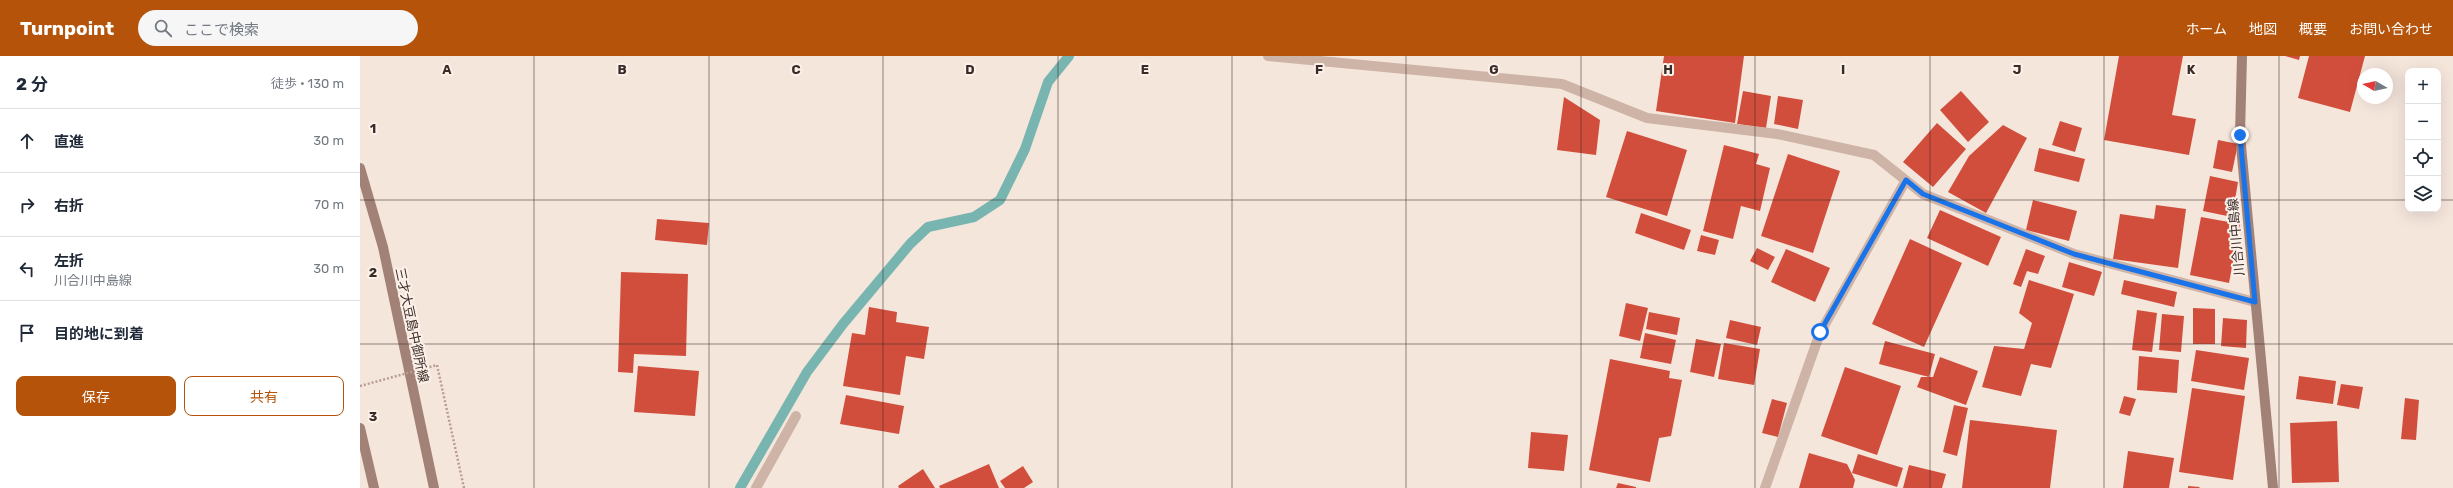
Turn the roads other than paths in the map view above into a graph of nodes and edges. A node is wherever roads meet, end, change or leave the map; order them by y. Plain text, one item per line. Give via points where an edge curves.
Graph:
1 (1268, 56) edge
2 (2242, 56) edge
3 (360, 168) edge
4 (1906, 180) junction
5 (2255, 302) junction
6 (796, 416) dead end
7 (360, 428) edge
8 (374, 488) edge
9 (434, 488) edge
10 (756, 488) edge
11 (1765, 488) edge
12 (2273, 488) edge

1 - 4 street via 1562,84 1647,118 1777,134 1874,155
2 - 5 main road, 川合川中島線 via 2240,135
3 - 9 main road, 三才大豆島中御所線 via 383,247
4 - 5 street via 1923,194 2074,254
4 - 11 street via 1820,332
5 - 12 main road, 川合川中島線
6 - 10 street
7 - 8 main road

